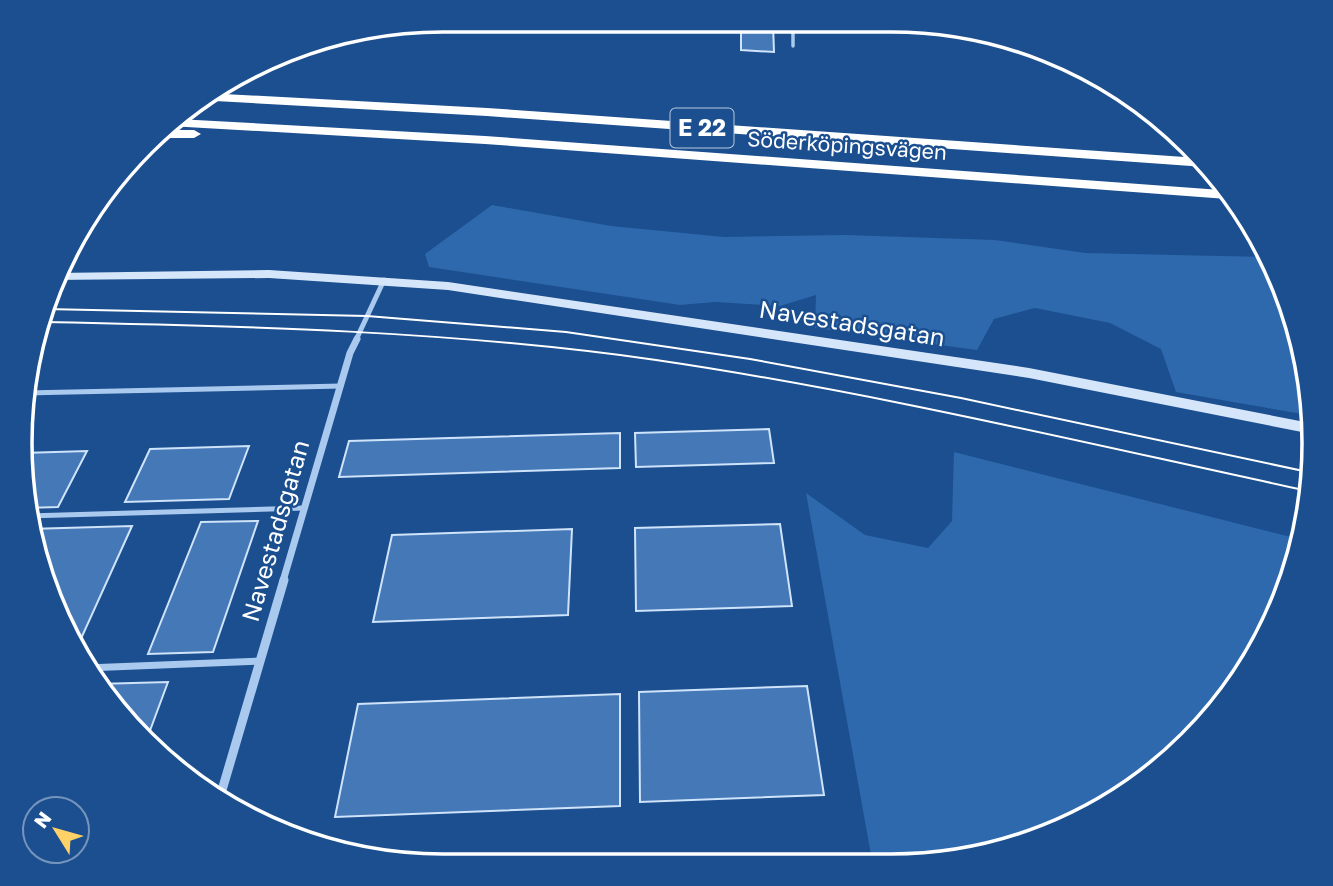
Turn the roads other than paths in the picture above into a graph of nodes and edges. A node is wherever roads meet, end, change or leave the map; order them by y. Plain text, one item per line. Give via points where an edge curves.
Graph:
1 (793, 32) edge
2 (793, 46) dead end
3 (219, 98) edge
4 (184, 123) edge
5 (318, 129) junction
6 (171, 135) edge
7 (1190, 162) edge
8 (1218, 195) edge
9 (67, 277) edge
10 (384, 280) junction
11 (341, 386) junction
12 (35, 393) edge
13 (1301, 427) edge
14 (304, 508) junction
15 (38, 516) edge
16 (260, 661) junction
17 (98, 668) edge
18 (222, 790) edge

1 - 2 lane
3 - 7 highway, Söderköpingsvägen / E 22
4 - 5 highway, Söderköpingsvägen / E 22
5 - 6 highway
5 - 8 highway, Söderköpingsvägen / E 22
9 - 10 street, Navestadsgatan via 269,274
10 - 11 street, Navestadsgatan via 350,353
10 - 13 street, Navestadsgatan via 1029,373
11 - 12 lane
11 - 14 street, Navestadsgatan
14 - 15 lane
14 - 16 street, Navestadsgatan
16 - 17 lane
16 - 18 street, Navestadsgatan

